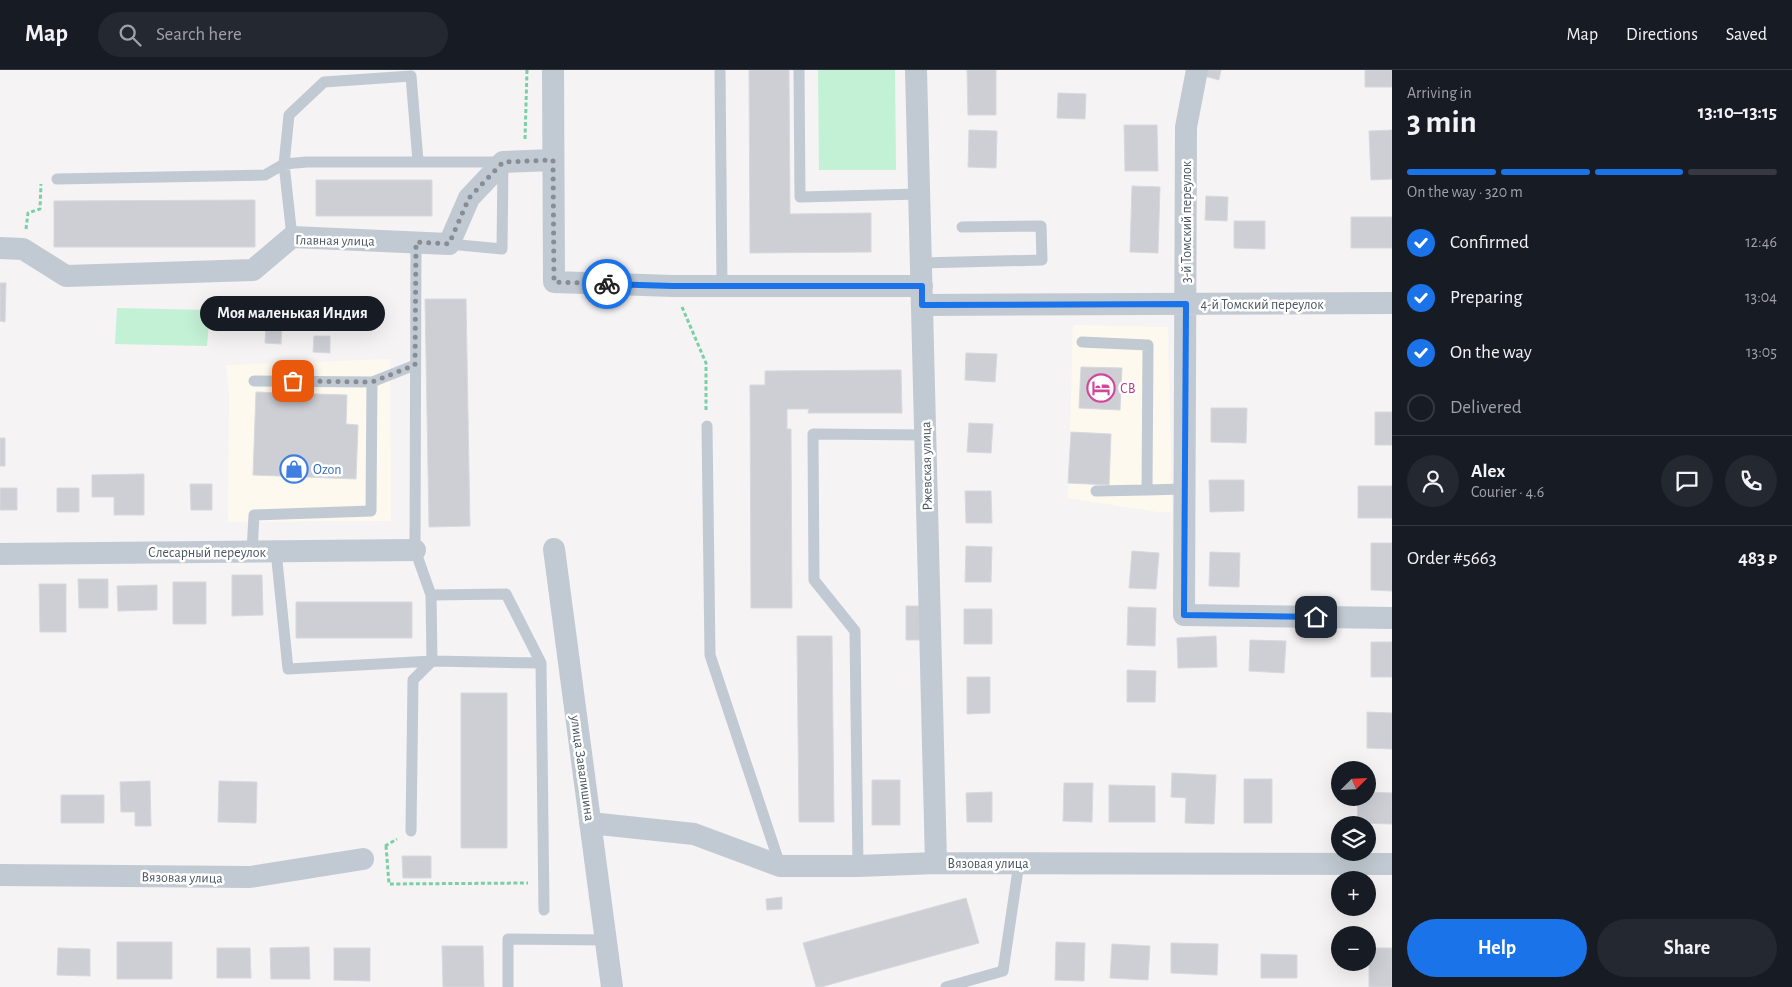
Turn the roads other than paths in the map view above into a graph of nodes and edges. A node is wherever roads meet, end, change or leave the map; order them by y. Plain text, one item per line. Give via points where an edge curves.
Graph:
1 (553, 70) edge
2 (720, 70) edge
3 (799, 70) edge
4 (916, 70) edge
5 (1197, 70) edge
6 (553, 160) junction
7 (418, 161) junction
8 (514, 162) junction
9 (284, 164) junction
10 (57, 179) road end
11 (920, 194) junction
12 (962, 227) dead end
13 (292, 237) junction
14 (416, 242) junction
15 (449, 244) junction
16 (0, 248) edge
17 (921, 263) junction
18 (722, 286) junction
19 (922, 295) junction
20 (1392, 303) edge
21 (1186, 304) junction
22 (1082, 342) dead end
23 (415, 365) junction
24 (254, 381) dead end
25 (372, 382) junction
26 (707, 426) road end
27 (925, 435) junction
28 (1184, 489) junction
29 (1147, 490) junction
30 (1096, 492) dead end
31 (554, 549) dead end
32 (414, 550) junction
33 (276, 551) junction
34 (252, 552) junction
35 (0, 554) edge
36 (431, 595) junction
37 (1392, 618) edge
38 (432, 661) junction
39 (541, 663) junction
40 (590, 823) junction
41 (411, 831) road end
42 (364, 859) road end
43 (936, 862) junction
44 (1019, 863) junction
45 (1392, 864) edge
46 (780, 866) junction
47 (858, 866) junction
48 (0, 875) edge
49 (544, 910) dead end
50 (606, 940) junction
51 (508, 987) edge
52 (612, 987) edge
53 (946, 987) edge

1 - 6 street
2 - 18 lane
3 - 11 lane via 800,197
4 - 11 street, Ржевская улица
5 - 21 street, 3-й Томский переулок via 1186,127
6 - 8 street
6 - 18 street, 4-й Томский переулок via 554,282
7 - 8 lane
7 - 9 lane
7 - 9 lane via 411,76 324,82 289,115
8 - 15 street via 469,198
8 - 15 lane via 502,249
9 - 10 lane via 265,175
9 - 13 lane
11 - 17 street, Ржевская улица
12 - 17 lane via 1041,226 1042,260
13 - 14 street, Главная улица
13 - 16 street, Главная улица via 253,270 66,276 23,249
14 - 15 street, Главная улица
14 - 23 lane
17 - 19 street, Ржевская улица
18 - 19 street, 4-й Томский переулок
19 - 21 street, 4-й Томский переулок
19 - 27 street, Ржевская улица
20 - 21 street, 4-й Томский переулок
21 - 28 street, 3-й Томский переулок
22 - 29 lane via 1148,345
23 - 25 lane
23 - 32 lane
24 - 25 lane
25 - 34 lane via 371,511 254,515
26 - 46 lane via 710,655
27 - 43 street, Ржевская улица
27 - 47 lane via 813,434 814,580 855,631
28 - 29 lane
28 - 37 street, 3-й Томский переулок via 1184,615
29 - 30 lane
31 - 40 street, улица Завалишина
32 - 33 street, Слесарный переулок
32 - 36 lane
33 - 34 street, Слесарный переулок
33 - 38 lane via 288,669
34 - 35 street, Слесарный переулок
36 - 38 lane
36 - 39 lane via 506,594
38 - 39 lane
38 - 41 lane via 413,680
39 - 49 lane
40 - 46 street, Вязовая улица via 694,834
40 - 50 street, улица Завалишина
42 - 48 street, Вязовая улица via 250,877
43 - 44 street, Вязовая улица
43 - 47 street, Вязовая улица
44 - 45 street, Вязовая улица
44 - 53 lane via 1003,971
46 - 47 street, Вязовая улица
50 - 51 lane via 508,939
50 - 52 street, улица Завалишина

